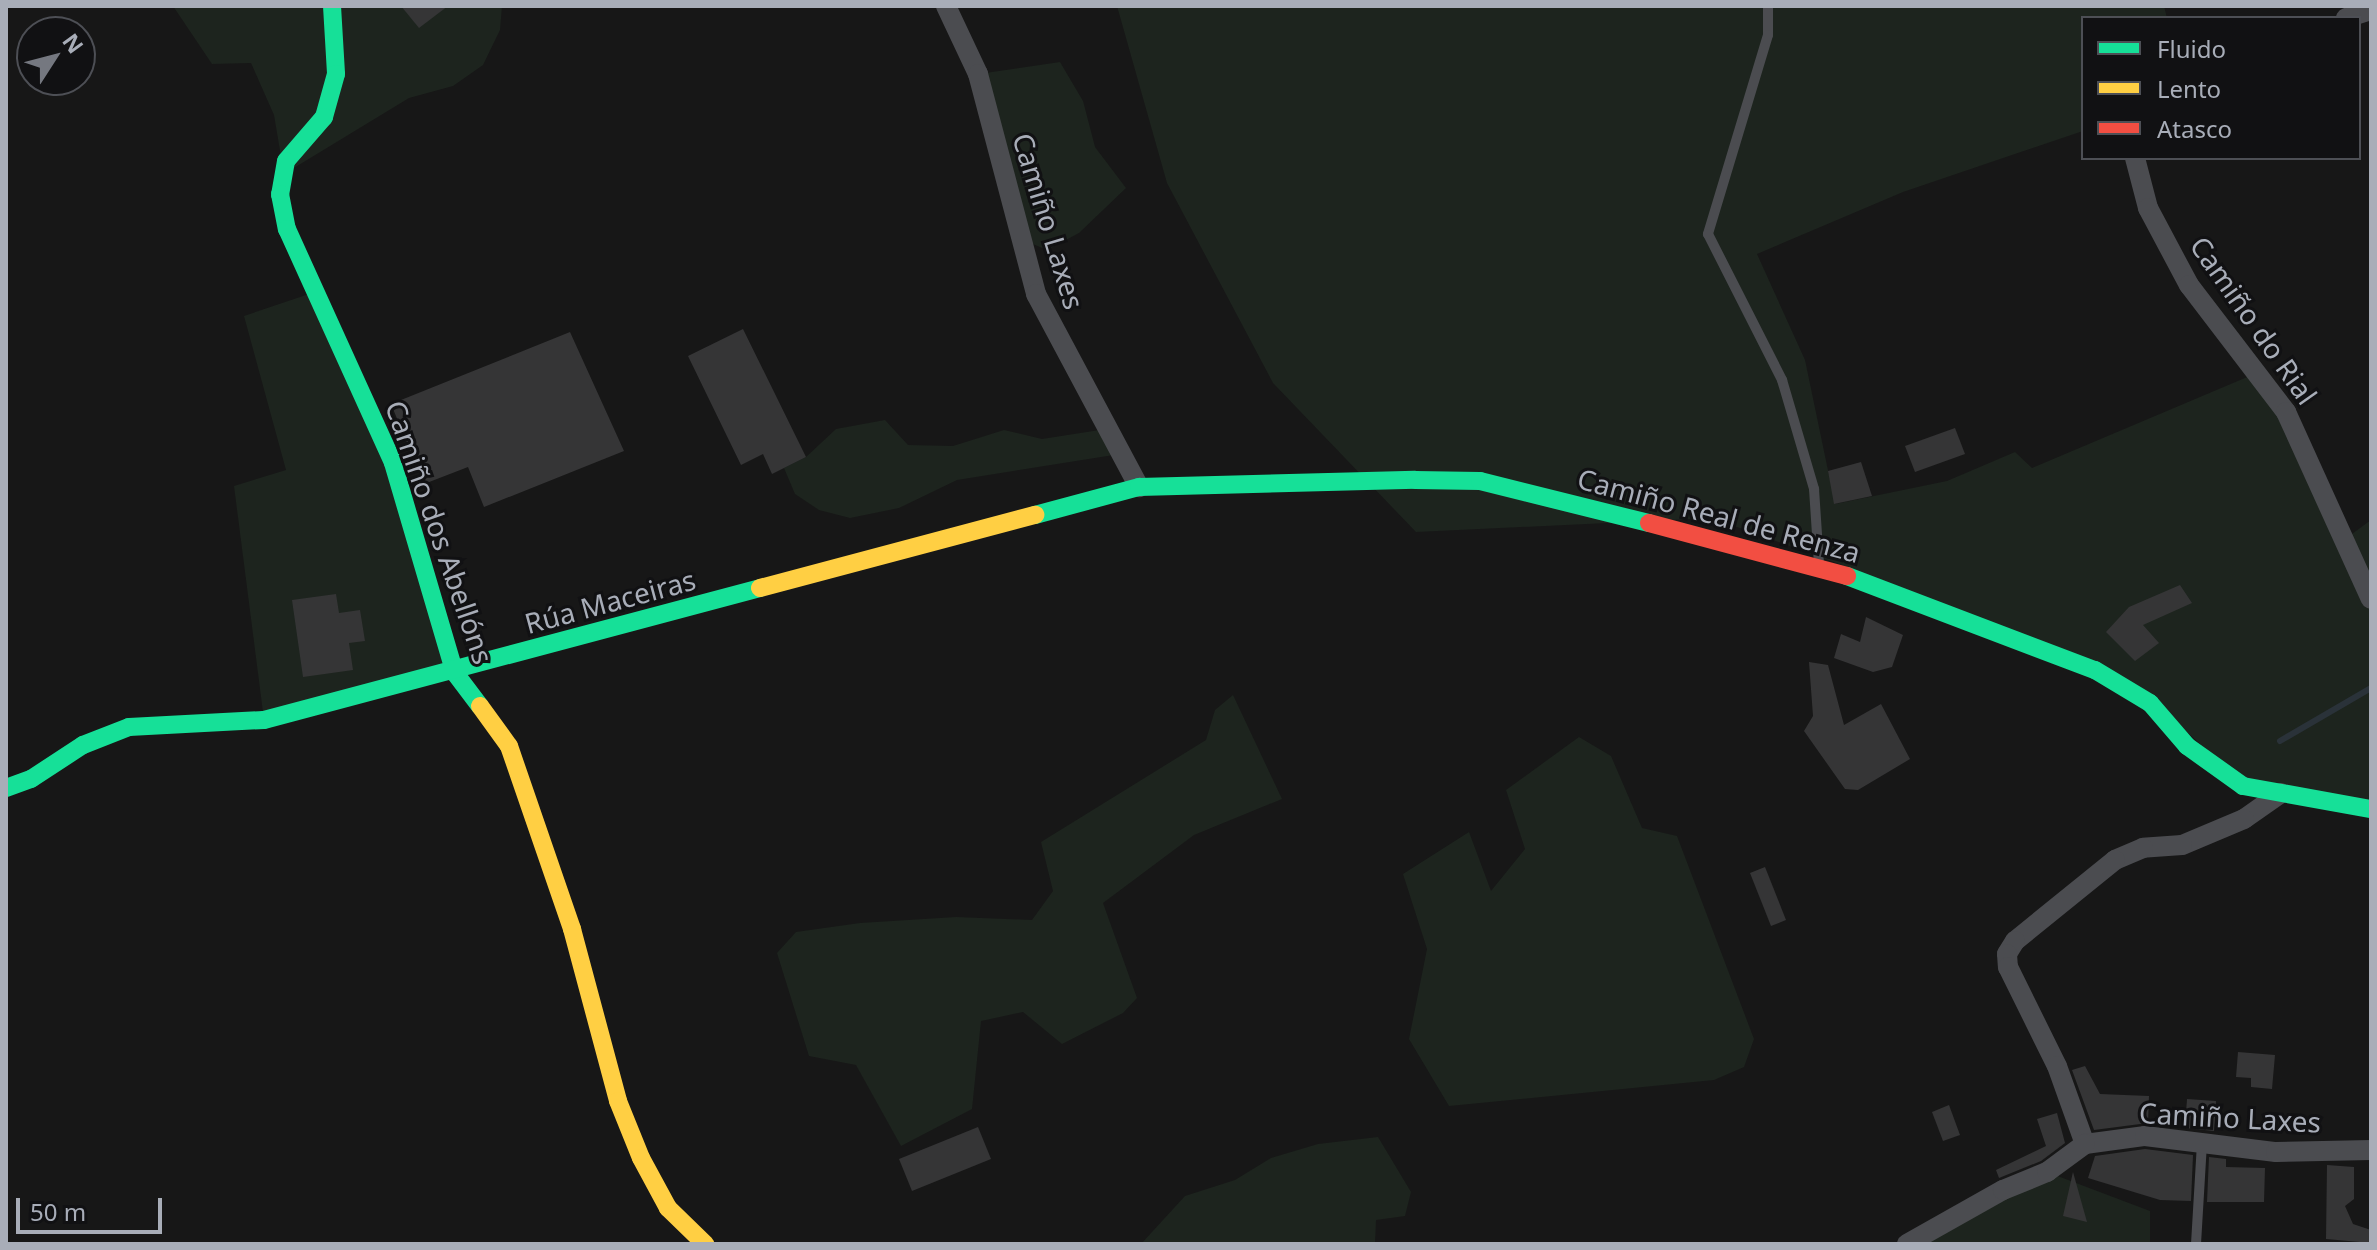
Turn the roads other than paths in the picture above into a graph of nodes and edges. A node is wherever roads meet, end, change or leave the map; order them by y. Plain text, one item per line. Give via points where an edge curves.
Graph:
1 (332, 6) edge
2 (946, 6) edge
3 (1768, 6) edge
4 (2136, 160) edge
5 (1139, 487) junction
6 (1819, 565) junction
7 (2371, 599) edge
8 (455, 673) junction
9 (6, 790) edge
10 (2281, 793) junction
11 (2371, 809) edge
12 (2202, 1143) junction
13 (2085, 1144) junction
14 (2371, 1150) edge
15 (705, 1244) edge
16 (1907, 1244) edge
17 (2196, 1244) edge

1 - 8 street, Camiño dos Abellóns via 336,74 324,117 286,161 282,205 287,229 393,463
2 - 5 street, Camiño Laxes via 978,74 1036,294
3 - 6 lane via 1768,35 1708,234 1782,380 1814,489
4 - 7 street, Camiño do Rial via 2148,208 2189,285 2286,412
5 - 6 street, Camiño Real de Renza via 1480,481
5 - 8 street, Rúa Maceiras
6 - 10 street, Camiño Real de Renza via 2095,670 2150,703 2187,746 2243,786
8 - 9 street, Rúa Maceiras via 264,720 129,727 83,745
8 - 15 street, Camiño dos Abellóns via 509,746 572,929 618,1101 641,1158 668,1208
10 - 11 street, Camiño Real de Renza
10 - 13 street via 2244,819 2182,845 2143,848 2115,860 2030,927 2007,954 2008,967 2057,1066
12 - 13 street, Camiño Laxes via 2145,1136
12 - 14 street, Camiño Laxes via 2276,1152
12 - 17 lane
13 - 16 street, Camiño Laxes via 2047,1172 2003,1190

